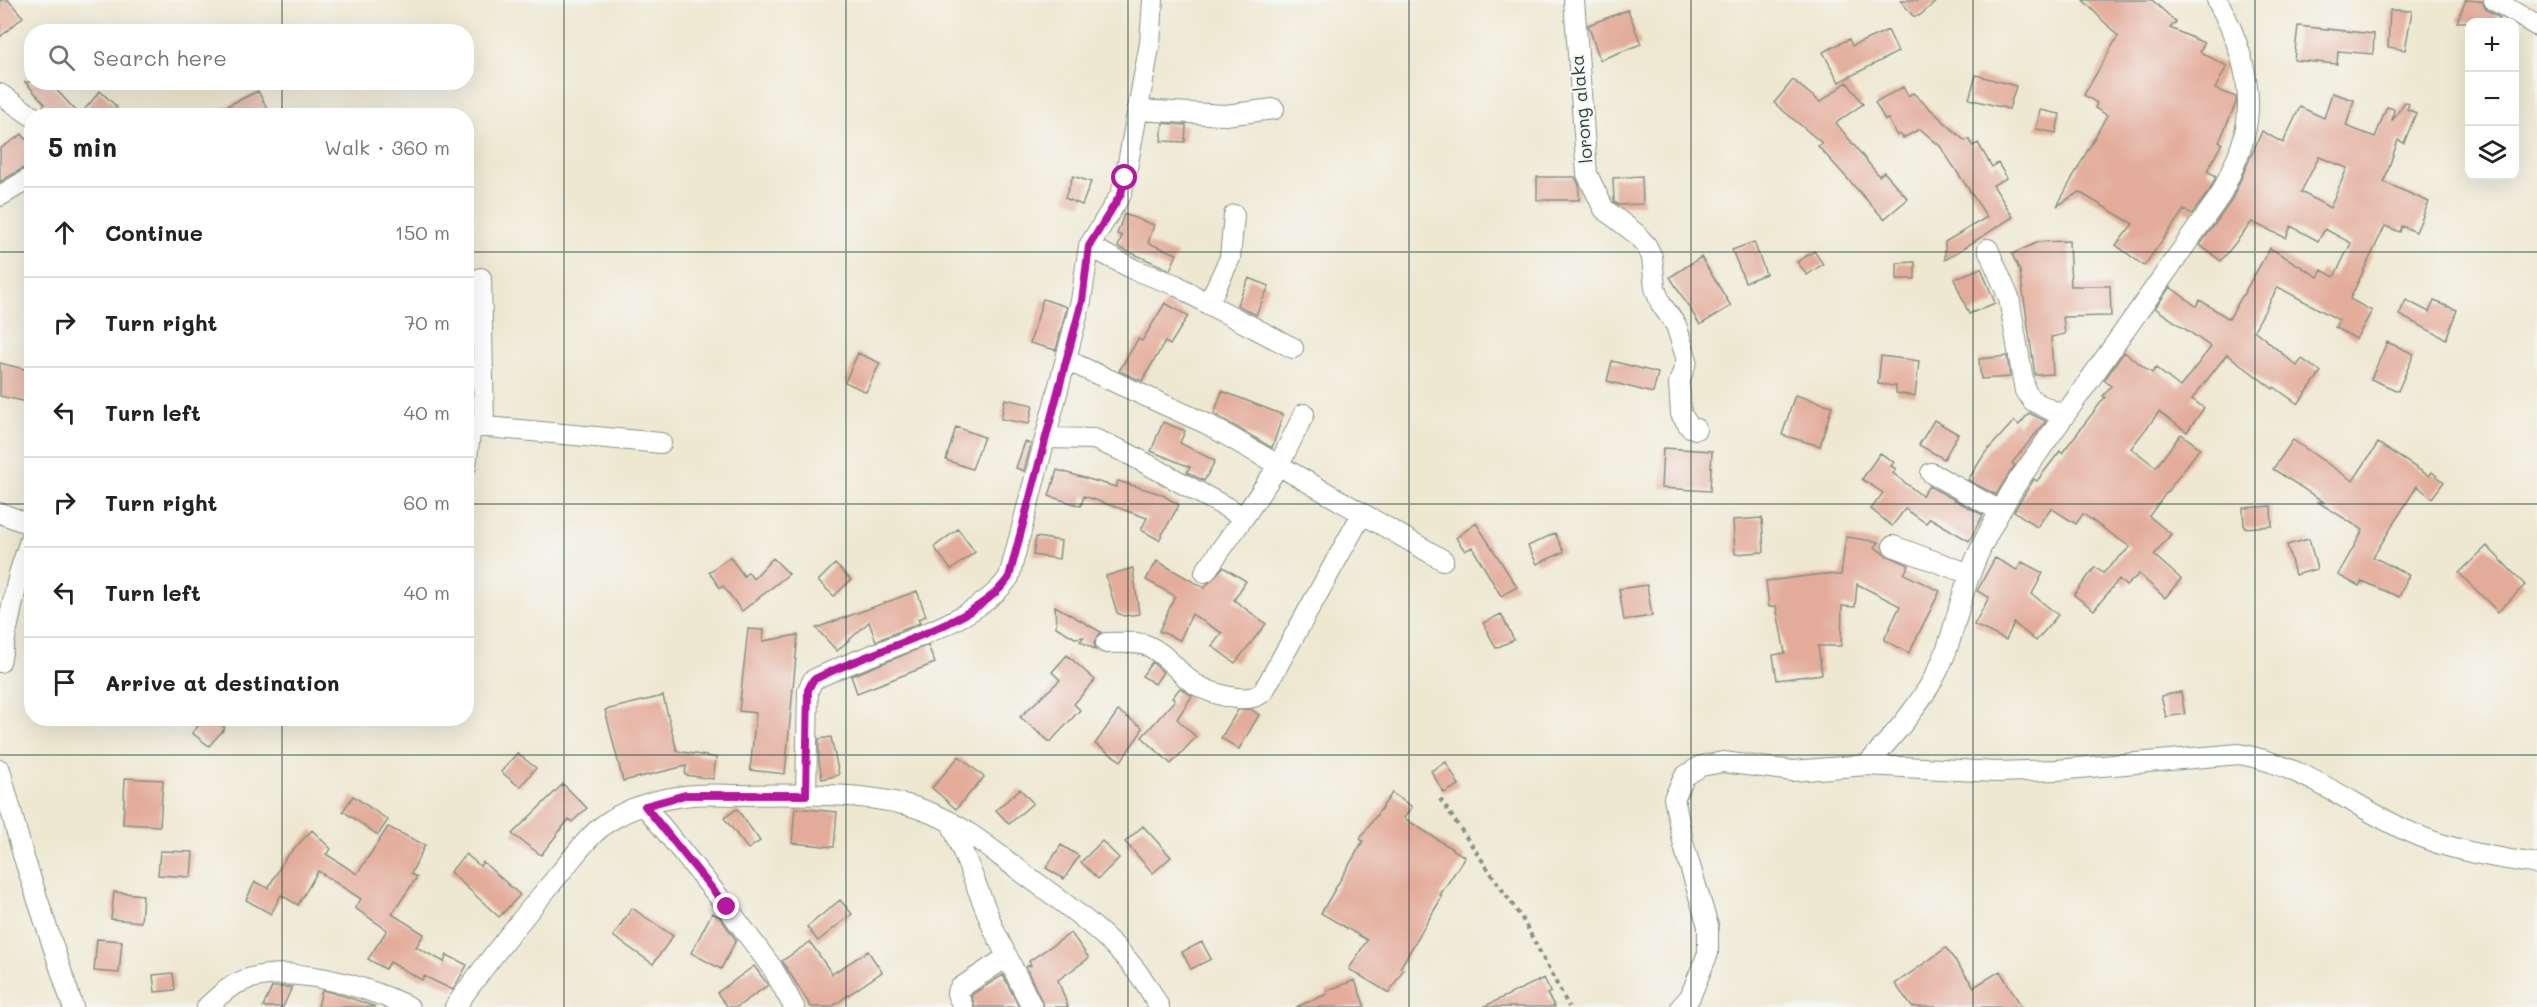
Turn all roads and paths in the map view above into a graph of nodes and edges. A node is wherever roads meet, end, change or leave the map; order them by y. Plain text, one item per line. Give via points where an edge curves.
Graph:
1 (1153, 0) edge
2 (1574, 0) edge
3 (2217, 0) edge
4 (2494, 0) edge
5 (2515, 6) edge
6 (2537, 26) edge
7 (0, 94) edge
8 (1274, 109) dead end
9 (24, 110) edge
10 (1138, 110) junction
11 (24, 182) edge
12 (0, 196) edge
13 (1234, 215) dead end
14 (1089, 246) junction
15 (1988, 249) dead end
16 (481, 278) dead end
17 (1208, 304) junction
18 (1293, 348) dead end
19 (1066, 360) junction
20 (1304, 414) dead end
21 (2063, 416) junction
22 (474, 426) edge
23 (1696, 429) dead end
24 (1046, 438) junction
25 (661, 443) dead end
26 (1279, 465) junction
27 (1931, 473) dead end
28 (2000, 511) junction
29 (0, 513) edge
30 (1362, 514) junction
31 (1244, 517) junction
32 (24, 522) edge
33 (1893, 546) dead end
34 (24, 559) edge
35 (1443, 560) dead end
36 (1205, 572) dead end
37 (1970, 574) junction
38 (4, 621) edge
39 (1106, 643) dead end
40 (0, 662) edge
41 (1867, 765) junction
42 (0, 770) edge
43 (806, 795) junction
44 (1440, 800) dead end
45 (645, 806) junction
46 (951, 822) junction
47 (2537, 864) edge
48 (1007, 957) junction
49 (790, 1005) edge
50 (73, 1007) edge
51 (207, 1007) edge
52 (410, 1007) edge
53 (456, 1007) edge
54 (963, 1007) edge
55 (1032, 1007) edge
56 (1159, 1007) edge
57 (1569, 1007) edge
58 (1681, 1007) edge

1 - 10 street
2 - 23 street, lorong alaka via 1587,174 1604,209 1635,233 1652,257 1655,288 1676,325 1688,360 1679,383 1681,414
3 - 21 street via 2233,28 2246,88 2245,135 2234,167 2220,196
4 - 5 street
5 - 6 street
7 - 9 street
8 - 10 street via 1225,115
10 - 14 street via 1121,194
11 - 12 street
13 - 17 street via 1230,258
14 - 17 street via 1135,270 1176,285
14 - 19 street via 1086,279
15 - 21 street via 2007,289 2025,391 2033,401
16 - 22 street
17 - 18 street
19 - 24 street
19 - 26 street via 1207,424
20 - 26 street
21 - 28 street
22 - 25 street
24 - 31 street via 1094,439
24 - 43 street via 1009,577 1001,590 976,608 813,680 808,690
26 - 30 street
26 - 31 street
27 - 28 street
28 - 37 street
29 - 32 street
30 - 35 street
30 - 39 street via 1257,697 1243,699 1200,686 1149,646
31 - 36 street
33 - 37 street
34 - 38 street
37 - 41 street via 1947,651 1935,676
38 - 40 street
41 - 47 street via 2026,771 2239,754 2299,774 2445,847
41 - 58 street via 1793,771 1723,762 1701,766 1684,776 1674,798 1684,846 1706,915 1708,953 1690,997
42 - 50 street via 23,855
43 - 45 street via 685,795
43 - 46 street via 905,805
44 - 57 path via 1523,920
45 - 49 street via 773,969
45 - 53 street via 610,820 587,841 506,937
46 - 48 street
46 - 56 street via 1086,919 1121,951 1148,984
48 - 54 street via 960,988 957,993
48 - 55 street
51 - 52 street via 235,984 271,974 358,986

